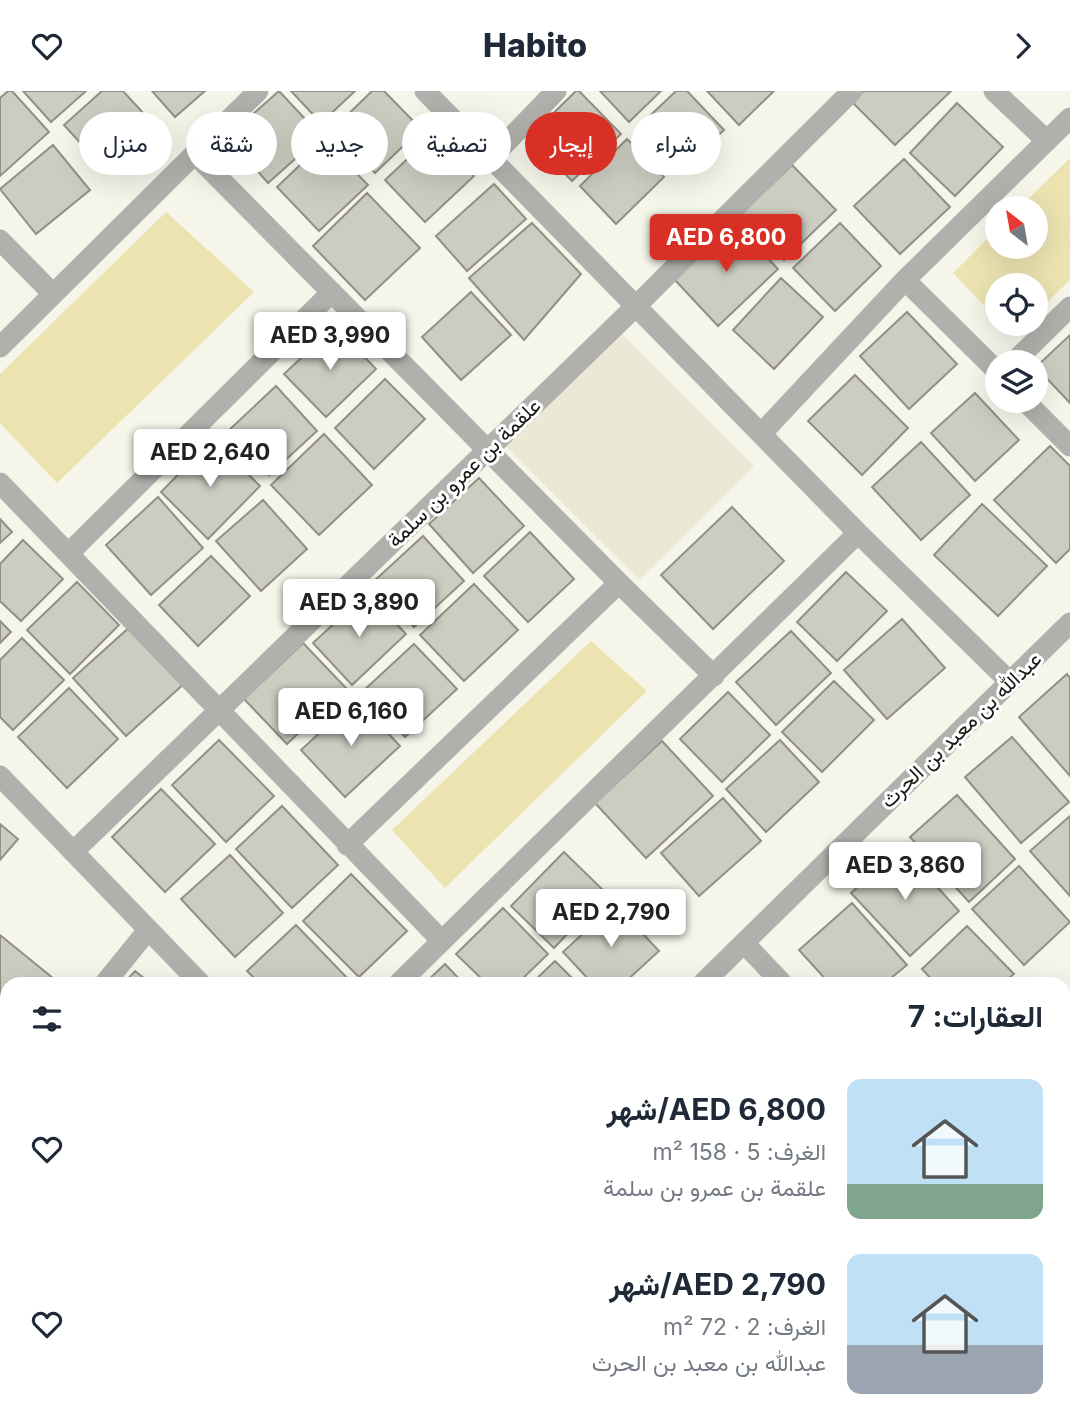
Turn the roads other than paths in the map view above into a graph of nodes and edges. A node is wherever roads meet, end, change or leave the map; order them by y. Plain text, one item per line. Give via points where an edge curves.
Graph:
1 (258, 91) edge
2 (425, 91) edge
3 (556, 91) edge
4 (852, 91) edge
5 (994, 91) edge
6 (237, 112) edge
7 (446, 112) edge
8 (1070, 118) edge
9 (511, 137) edge
10 (1047, 141) junction
11 (186, 163) edge
12 (216, 175) edge
13 (508, 175) edge
14 (0, 240) edge
15 (905, 280) junction
16 (332, 292) junction
17 (53, 294) junction
18 (637, 305) junction
19 (1070, 307) edge
20 (0, 347) edge
21 (1026, 350) edge
22 (985, 359) edge
23 (1038, 413) edge
24 (761, 434) junction
25 (1070, 446) edge
26 (487, 450) junction
27 (0, 483) edge
28 (858, 533) junction
29 (69, 553) junction
30 (619, 583) junction
31 (1070, 623) edge
32 (714, 675) junction
33 (1010, 682) junction
34 (220, 709) junction
35 (0, 776) edge
36 (347, 845) junction
37 (73, 852) junction
38 (148, 930) junction
39 (442, 941) junction
40 (744, 943) junction
41 (109, 977) edge
42 (194, 977) edge
43 (405, 977) edge
44 (709, 977) edge
45 (776, 977) edge

1 - 6 street
2 - 7 street
3 - 9 street
4 - 18 street, علقمة بن عمرو بن سلمة
5 - 10 street
8 - 10 street
10 - 15 street
11 - 17 street
12 - 16 street
13 - 18 street
14 - 17 street
15 - 22 street
15 - 24 street
16 - 26 street
16 - 29 street
17 - 20 street
18 - 24 street
18 - 26 street, علقمة بن عمرو بن سلمة
19 - 21 street
23 - 25 street
24 - 28 street
26 - 30 street
26 - 34 street, علقمة بن عمرو بن سلمة
27 - 29 street
28 - 32 street
28 - 33 street
29 - 34 street
30 - 32 street
30 - 36 street
31 - 33 street, عبدالله بن معبد بن الحرث
32 - 39 street
33 - 40 street, عبدالله بن معبد بن الحرث
34 - 36 street
34 - 37 street, علقمة بن عمرو بن سلمة
35 - 37 street
36 - 39 street
37 - 38 street
38 - 41 street
38 - 42 street
39 - 43 street
40 - 44 street, عبدالله بن معبد بن الحرث
40 - 45 street

